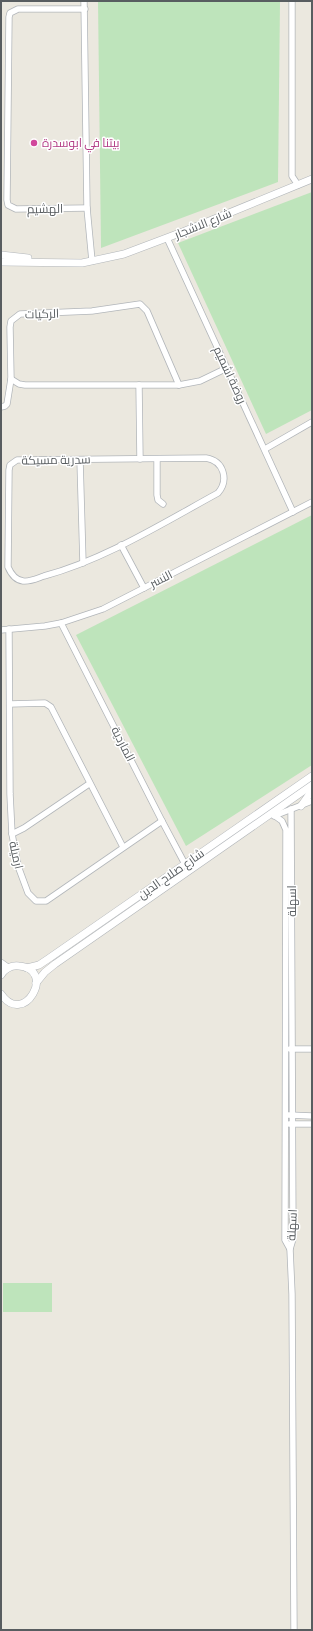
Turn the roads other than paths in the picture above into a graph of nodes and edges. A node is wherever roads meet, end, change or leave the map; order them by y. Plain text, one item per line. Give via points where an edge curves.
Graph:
1 (84, 1) edge
2 (292, 1) edge
3 (85, 9) junction
4 (312, 179) edge
5 (298, 185) junction
6 (87, 208) junction
7 (167, 238) junction
8 (1, 255) edge
9 (92, 261) junction
10 (1, 262) edge
11 (227, 368) junction
12 (11, 379) junction
13 (139, 385) junction
14 (179, 385) junction
15 (1, 407) edge
16 (312, 422) edge
17 (265, 449) junction
18 (140, 459) junction
19 (157, 459) junction
20 (80, 460) junction
21 (312, 502) edge
22 (163, 504) dead end
23 (293, 512) junction
24 (121, 545) junction
25 (82, 563) junction
26 (144, 588) junction
27 (61, 623) junction
28 (1, 630) edge
29 (9, 630) junction
30 (10, 704) junction
31 (311, 782) edge
32 (89, 784) junction
33 (312, 801) edge
34 (301, 806) junction
35 (291, 809) junction
36 (275, 816) junction
37 (262, 819) junction
38 (162, 821) junction
39 (12, 834) junction
40 (123, 847) junction
41 (187, 867) junction
42 (1, 963) edge
43 (8, 968) junction
44 (27, 968) junction
45 (1, 975) edge
46 (36, 983) junction
47 (1, 994) edge
48 (9, 1002) junction
49 (1, 1004) edge
50 (285, 1049) junction
51 (292, 1049) junction
52 (312, 1049) edge
53 (285, 1115) junction
54 (292, 1116) junction
55 (312, 1116) edge
56 (285, 1124) junction
57 (292, 1124) junction
58 (312, 1124) edge
59 (290, 1249) junction
60 (294, 1630) edge

1 - 3 street
2 - 5 street via 292,176
3 - 6 street
3 - 6 street, الهشيم via 18,9 9,16 7,200 11,207 16,209
4 - 5 street, شارع الاشجار
5 - 7 street, شارع الاشجار
6 - 9 street
7 - 9 street, شارع الاشجار via 124,254
7 - 11 street, روضة اشميم
8 - 9 street, شارع الاشجار
9 - 10 street, شارع الاشجار
11 - 14 street via 200,381
11 - 17 street, روضة اشميم
12 - 13 street via 26,385
12 - 14 street, الركيات via 10,327 14,317 20,314 92,311 140,304 147,311
12 - 15 street via 7,404
13 - 14 street
13 - 18 street
16 - 17 street
17 - 23 street, روضة اشميم
18 - 19 street, سدرية مسيكة
18 - 20 street, سدرية مسيكة
19 - 22 street via 157,495
19 - 24 street, سدرية مسيكة via 212,459 221,467 225,477 223,488
20 - 25 street
20 - 25 street, سدرية مسيكة via 17,460 10,465 8,567 14,576 23,581 53,574
21 - 23 street, النسر
23 - 26 street, النسر
24 - 25 street, سدرية مسيكة
24 - 26 street
26 - 27 street, النسر via 103,608
27 - 29 street, النسر
27 - 38 street, الماردية
28 - 29 street, النسر
29 - 30 street, ارميلة
30 - 32 street via 45,703 51,707
30 - 39 street, ارميلة
31 - 34 street via 311,792
31 - 37 street, شارع صلاح الدين
31 - 41 street, شارع صلاح الدين
32 - 39 street
32 - 40 street
33 - 34 street, شارع صلاح الدين
34 - 35 street, شارع صلاح الدين
35 - 36 street, شارع صلاح الدين
35 - 51 street, اسهلة
36 - 37 street, شارع صلاح الدين
36 - 50 street, اسهلة via 282,821 286,830
37 - 41 street, شارع صلاح الدين
38 - 40 street, ارميلة
38 - 41 street, الماردية
39 - 40 street, ارميلة via 24,886 32,898 41,902
41 - 44 street, شارع صلاح الدين via 39,965
41 - 46 street, شارع صلاح الدين via 55,964
42 - 43 street
43 - 44 street
43 - 45 street
44 - 46 street via 34,974
46 - 48 street, شارع صلاح الدين via 35,992 27,1001 16,1004
47 - 48 street
48 - 49 street
50 - 51 street
50 - 53 street, اسهلة
51 - 52 street
51 - 54 street, اسهلة
53 - 54 street
53 - 56 street, اسهلة
54 - 55 street
54 - 57 street, اسهلة
56 - 57 street
56 - 59 street, اسهلة via 285,1240
57 - 58 street
57 - 59 street, اسهلة via 293,1238
59 - 60 street

